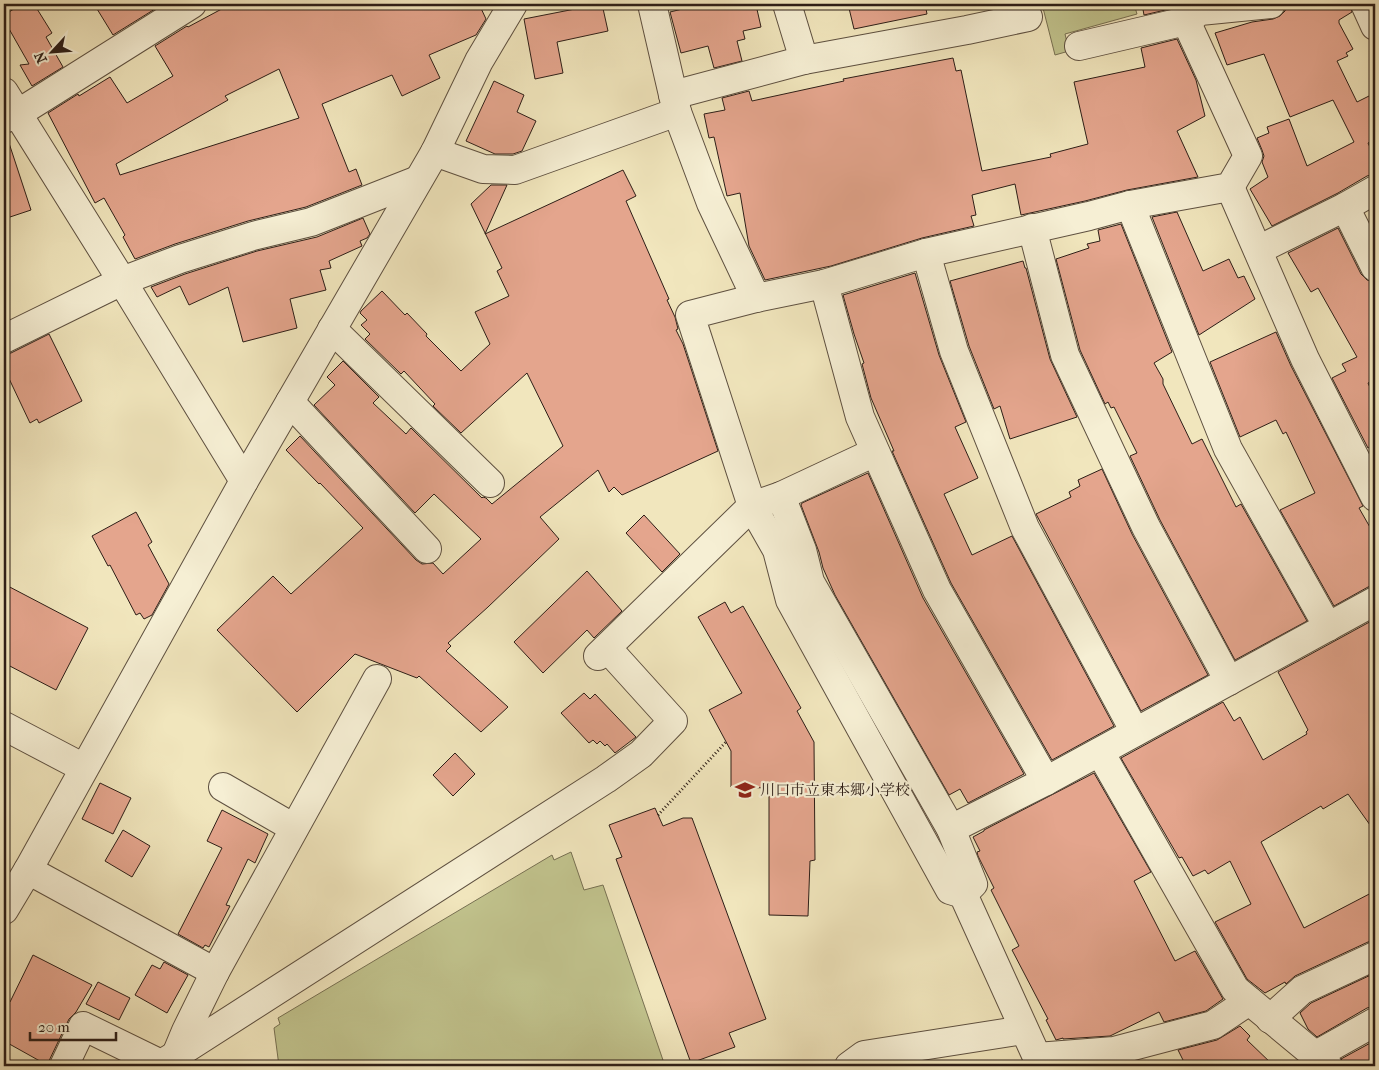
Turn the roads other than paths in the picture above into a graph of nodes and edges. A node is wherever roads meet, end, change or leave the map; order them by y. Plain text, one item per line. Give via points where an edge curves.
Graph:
1 (192, 4) edge
2 (513, 4) edge
3 (652, 4) edge
4 (787, 4) edge
5 (1272, 4) edge
6 (1365, 4) edge
7 (1195, 12) edge
8 (1028, 17) dead end
9 (1375, 26) edge
10 (1079, 46) dead end
11 (804, 60) junction
12 (675, 104) junction
13 (8, 108) edge
14 (435, 152) junction
15 (418, 180) junction
16 (1230, 187) junction
17 (1375, 190) edge
18 (1130, 205) junction
19 (1345, 207) junction
20 (1032, 228) junction
21 (1258, 250) junction
22 (926, 253) junction
23 (1375, 267) edge
24 (122, 282) junction
25 (824, 284) junction
26 (756, 298) junction
27 (332, 329) junction
28 (4, 340) edge
29 (290, 402) junction
30 (875, 452) junction
31 (1367, 460) edge
32 (244, 482) junction
33 (490, 482) dead end
34 (781, 496) junction
35 (1375, 498) edge
36 (752, 506) junction
37 (427, 549) dead end
38 (1375, 601) edge
39 (1328, 627) junction
40 (377, 679) dead end
41 (1229, 681) junction
42 (4, 726) edge
43 (1135, 732) junction
44 (1100, 752) junction
45 (84, 768) junction
46 (1046, 781) junction
47 (223, 787) dead end
48 (294, 828) junction
49 (951, 829) junction
50 (28, 870) junction
51 (963, 894) junction
52 (4, 910) edge
53 (1375, 956) edge
54 (215, 972) junction
55 (1249, 1001) junction
56 (1270, 1019) junction
57 (1375, 1022) edge
58 (1024, 1030) junction
59 (1122, 1059) edge
60 (1322, 1061) edge
61 (163, 1062) edge
62 (1039, 1062) edge
63 (64, 1066) edge
64 (849, 1066) edge

1 - 13 street
2 - 14 street via 479,61
3 - 12 street
4 - 11 street
5 - 7 street
6 - 9 street
7 - 10 street
7 - 16 street via 1248,156
8 - 11 street
11 - 12 street
12 - 14 street via 515,170 483,169
12 - 26 street via 711,203
13 - 24 street
14 - 15 street
15 - 24 street via 311,222 208,250
15 - 27 street
16 - 18 street
16 - 21 street
17 - 19 street
18 - 20 street
18 - 39 street via 1228,449
19 - 21 street
19 - 23 street
20 - 22 street
20 - 41 street via 1065,356 1146,527
21 - 31 street via 1304,359
22 - 25 street
22 - 43 street via 954,351 1025,528
24 - 28 street
24 - 32 street
25 - 26 street
25 - 30 street via 860,417
26 - 36 street via 690,315
27 - 29 street
27 - 33 street
29 - 32 street
29 - 37 street
30 - 34 street
30 - 46 street via 937,590
31 - 35 street
32 - 45 street
34 - 36 street
34 - 49 street via 802,550 810,582
36 - 51 street via 777,550 790,600 950,890
36 - 61 street via 603,652 673,721 641,754
38 - 39 street
39 - 41 street
40 - 48 street
41 - 43 street
42 - 45 street
43 - 44 street
44 - 46 street
44 - 55 street via 1235,989
45 - 50 street
46 - 49 street
47 - 48 street
48 - 54 street
49 - 51 street via 973,884
50 - 52 street
50 - 54 street
51 - 58 street
53 - 56 street via 1302,990
54 - 61 street
55 - 56 street
55 - 59 street via 1213,1025
56 - 60 street
57 - 60 street
58 - 62 street
58 - 64 street via 864,1055
59 - 62 street
61 - 63 street via 83,1026

